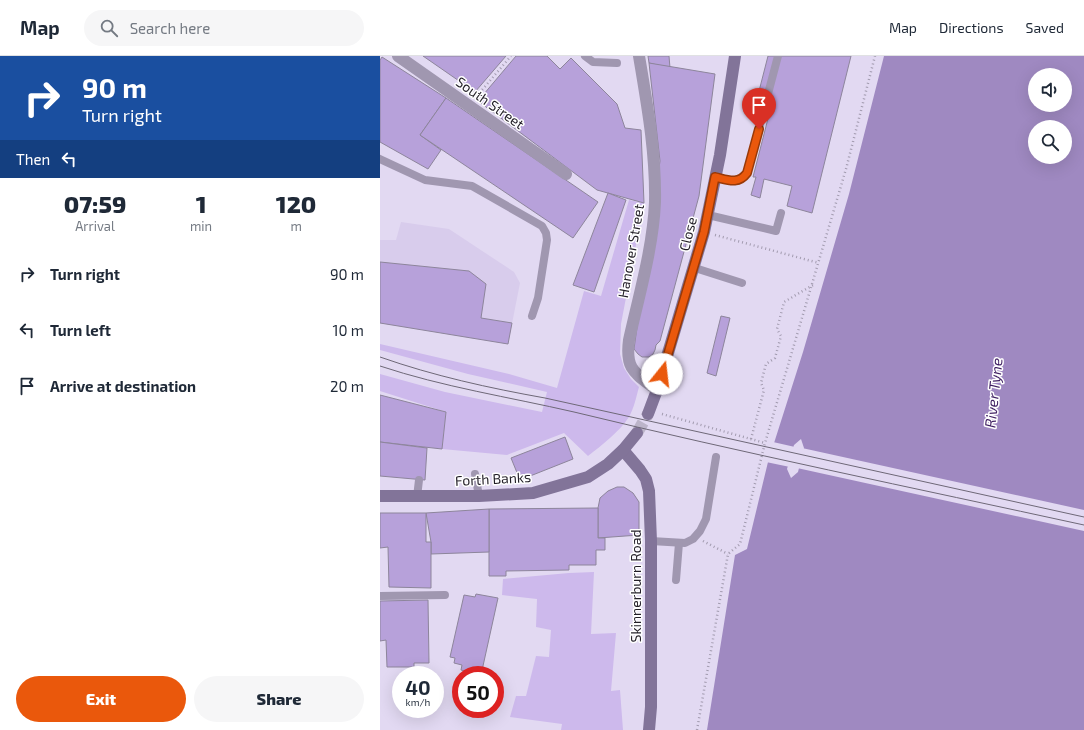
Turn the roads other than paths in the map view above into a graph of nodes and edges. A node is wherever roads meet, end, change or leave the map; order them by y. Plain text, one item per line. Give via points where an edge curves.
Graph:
1 (398, 56) edge
2 (584, 56) edge
3 (639, 56) edge
4 (735, 56) edge
5 (778, 56) edge
6 (617, 63) dead end
7 (380, 159) edge
8 (566, 174) dead end
9 (715, 177) junction
10 (781, 213) dead end
11 (708, 215) junction
12 (695, 268) junction
13 (742, 283) dead end
14 (532, 316) dead end
15 (657, 390) junction
16 (649, 412) tunnel mouth
17 (637, 433) tunnel mouth
18 (623, 450) junction
19 (716, 457) dead end
20 (475, 474) dead end
21 (418, 480) dead end
22 (380, 496) edge
23 (479, 496) junction
24 (417, 497) junction
25 (651, 541) junction
26 (679, 543) junction
27 (676, 580) dead end
28 (445, 595) dead end
29 (380, 596) edge
30 (649, 730) edge

1 - 8 street, South Street
2 - 6 lane via 593,62
3 - 15 street, Hanover Street via 654,161 655,202 650,246 627,353 628,362 636,373
4 - 9 main road, Close
5 - 9 lane via 747,173 743,178 733,182
7 - 14 lane via 425,180 472,186 542,226 547,240 538,298
9 - 11 main road, Close
10 - 11 lane via 776,231
11 - 12 main road, Close
12 - 13 lane
12 - 15 main road, Close
15 - 16 main road, Close
17 - 18 main road, Forth Banks
18 - 23 main road, Forth Banks via 588,477 532,493
18 - 25 main road, Skinnerburn Road via 646,479 649,491
19 - 26 lane via 706,519 693,539
20 - 23 lane
21 - 24 lane
22 - 24 main road, Forth Banks
23 - 24 main road, Forth Banks
25 - 26 lane
25 - 30 main road, Skinnerburn Road
26 - 27 lane
28 - 29 lane

